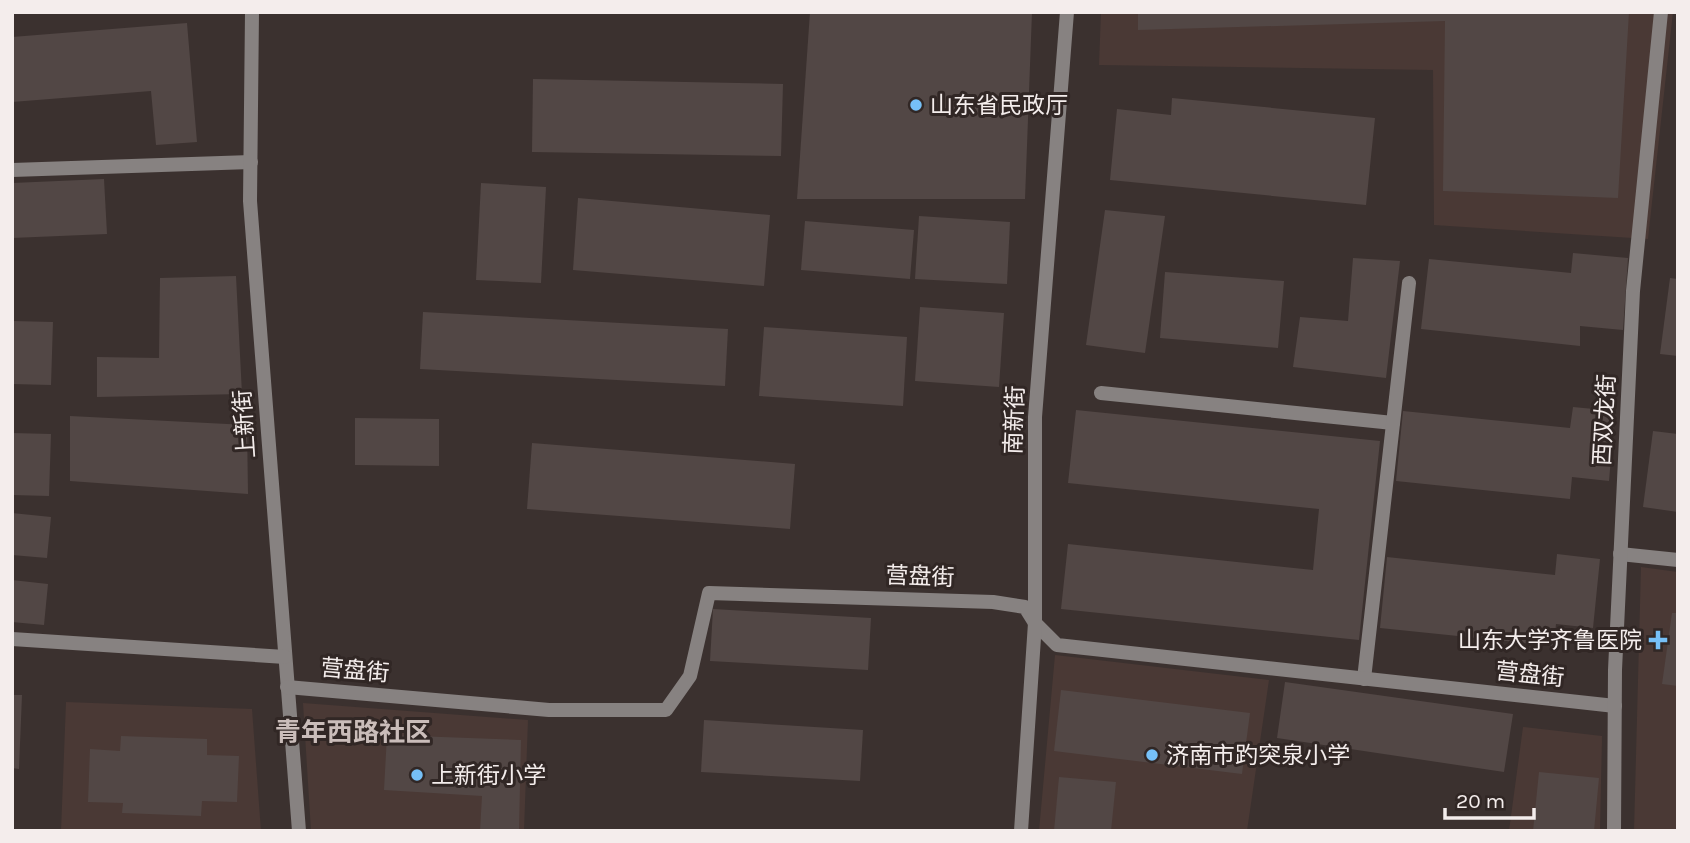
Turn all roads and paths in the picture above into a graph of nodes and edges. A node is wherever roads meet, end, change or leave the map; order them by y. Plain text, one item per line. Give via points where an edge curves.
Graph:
1 (252, 12) edge
2 (1067, 12) edge
3 (1661, 12) edge
4 (251, 162) junction
5 (12, 170) edge
6 (1409, 283) dead end
7 (1101, 393) dead end
8 (1393, 423) junction
9 (1620, 554) junction
10 (1678, 560) edge
11 (1035, 623) junction
12 (12, 639) edge
13 (285, 657) junction
14 (1364, 678) junction
15 (287, 687) junction
16 (1615, 706) junction
17 (1615, 830) edge
18 (299, 831) edge
19 (1021, 831) edge

1 - 4 street, 上新街
2 - 11 street, 南新街 via 1035,417
3 - 9 street, 西双龙街 via 1633,291
4 - 5 street
4 - 13 street, 上新街 via 250,201
6 - 8 street
7 - 8 street
8 - 14 street
9 - 10 street
9 - 16 street, 西双龙街
11 - 14 street, 营盘街 via 1057,645
11 - 15 street, 营盘街 via 1025,607 993,602 709,593 690,676 666,710 549,709
11 - 19 street, 南新街
12 - 13 street
13 - 15 street, 上新街
14 - 16 street, 营盘街
15 - 18 street, 上新街
16 - 17 street, 西双龙街

